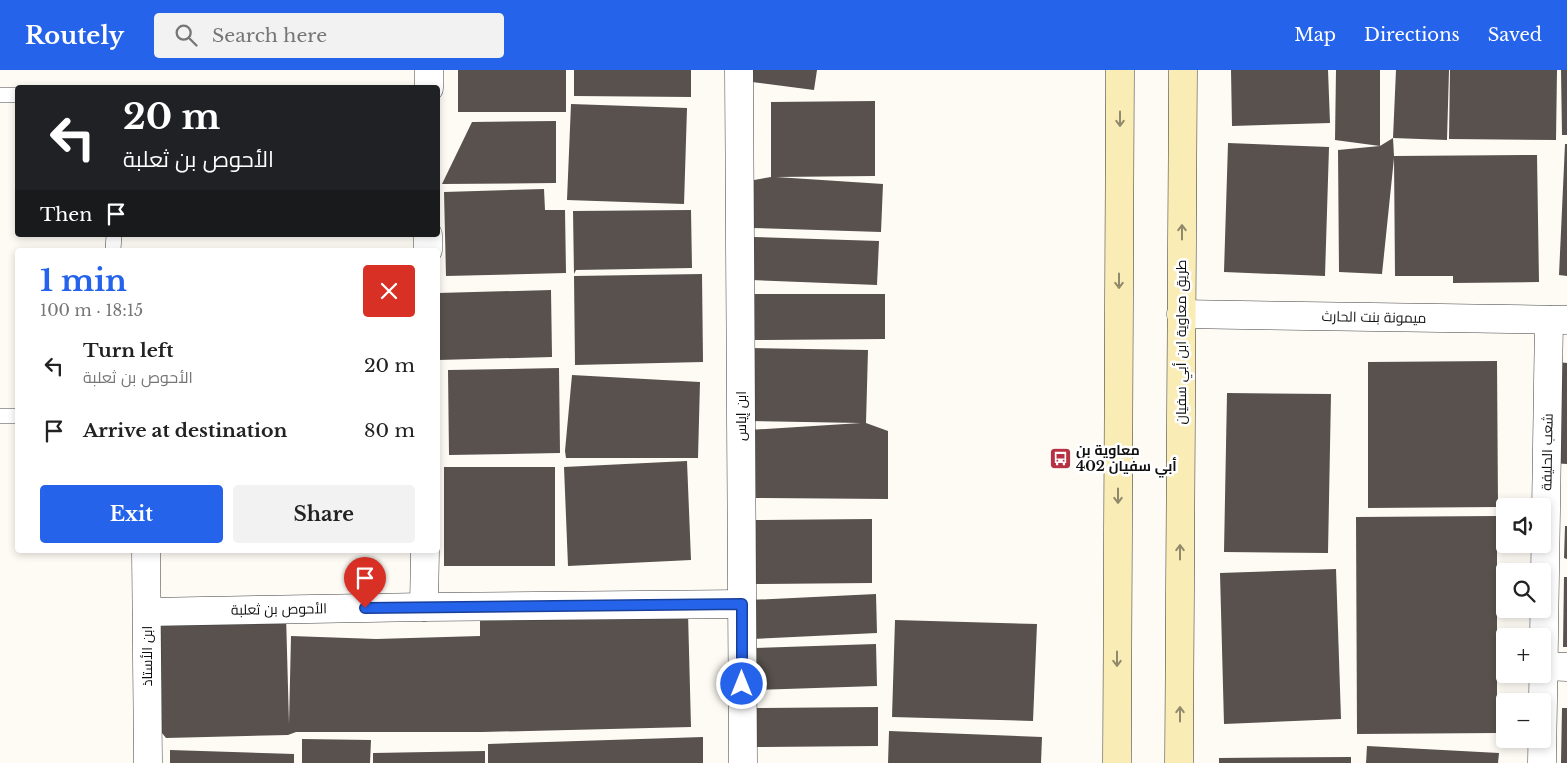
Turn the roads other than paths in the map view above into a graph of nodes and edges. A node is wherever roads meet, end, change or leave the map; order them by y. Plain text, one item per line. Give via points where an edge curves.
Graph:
1 (429, 70) edge
2 (739, 70) edge
3 (1120, 70) edge
4 (1183, 70) edge
5 (429, 85) edge
6 (0, 95) edge
7 (15, 95) edge
8 (1181, 314) junction
9 (1558, 320) edge
10 (0, 416) edge
11 (15, 416) edge
12 (146, 553) edge
13 (425, 553) edge
14 (742, 604) junction
15 (424, 607) junction
16 (147, 612) junction
17 (1555, 667) edge
18 (148, 763) edge
19 (743, 763) edge
20 (1117, 763) edge
21 (1180, 763) edge
22 (1542, 763) edge

1 - 5 street
2 - 14 street, ابن إياس
3 -> 20 street
8 -> 4 street, طريق معاوية ابن أبي سفيان
6 - 7 lane
8 - 9 street, ميمونة بنت الحارث
21 -> 8 street, طريق معاوية ابن أبي سفيان
9 - 17 street, شعب الحليفة
10 - 11 lane
12 - 16 street, ابن الأستاذ
13 - 15 street
14 - 15 street, الأحوص بن ثعلبة
14 - 19 street, ابن إياس
15 - 16 street, الأحوص بن ثعلبة
16 - 18 street, ابن الأستاذ
17 - 22 street, شعب الحليفة

